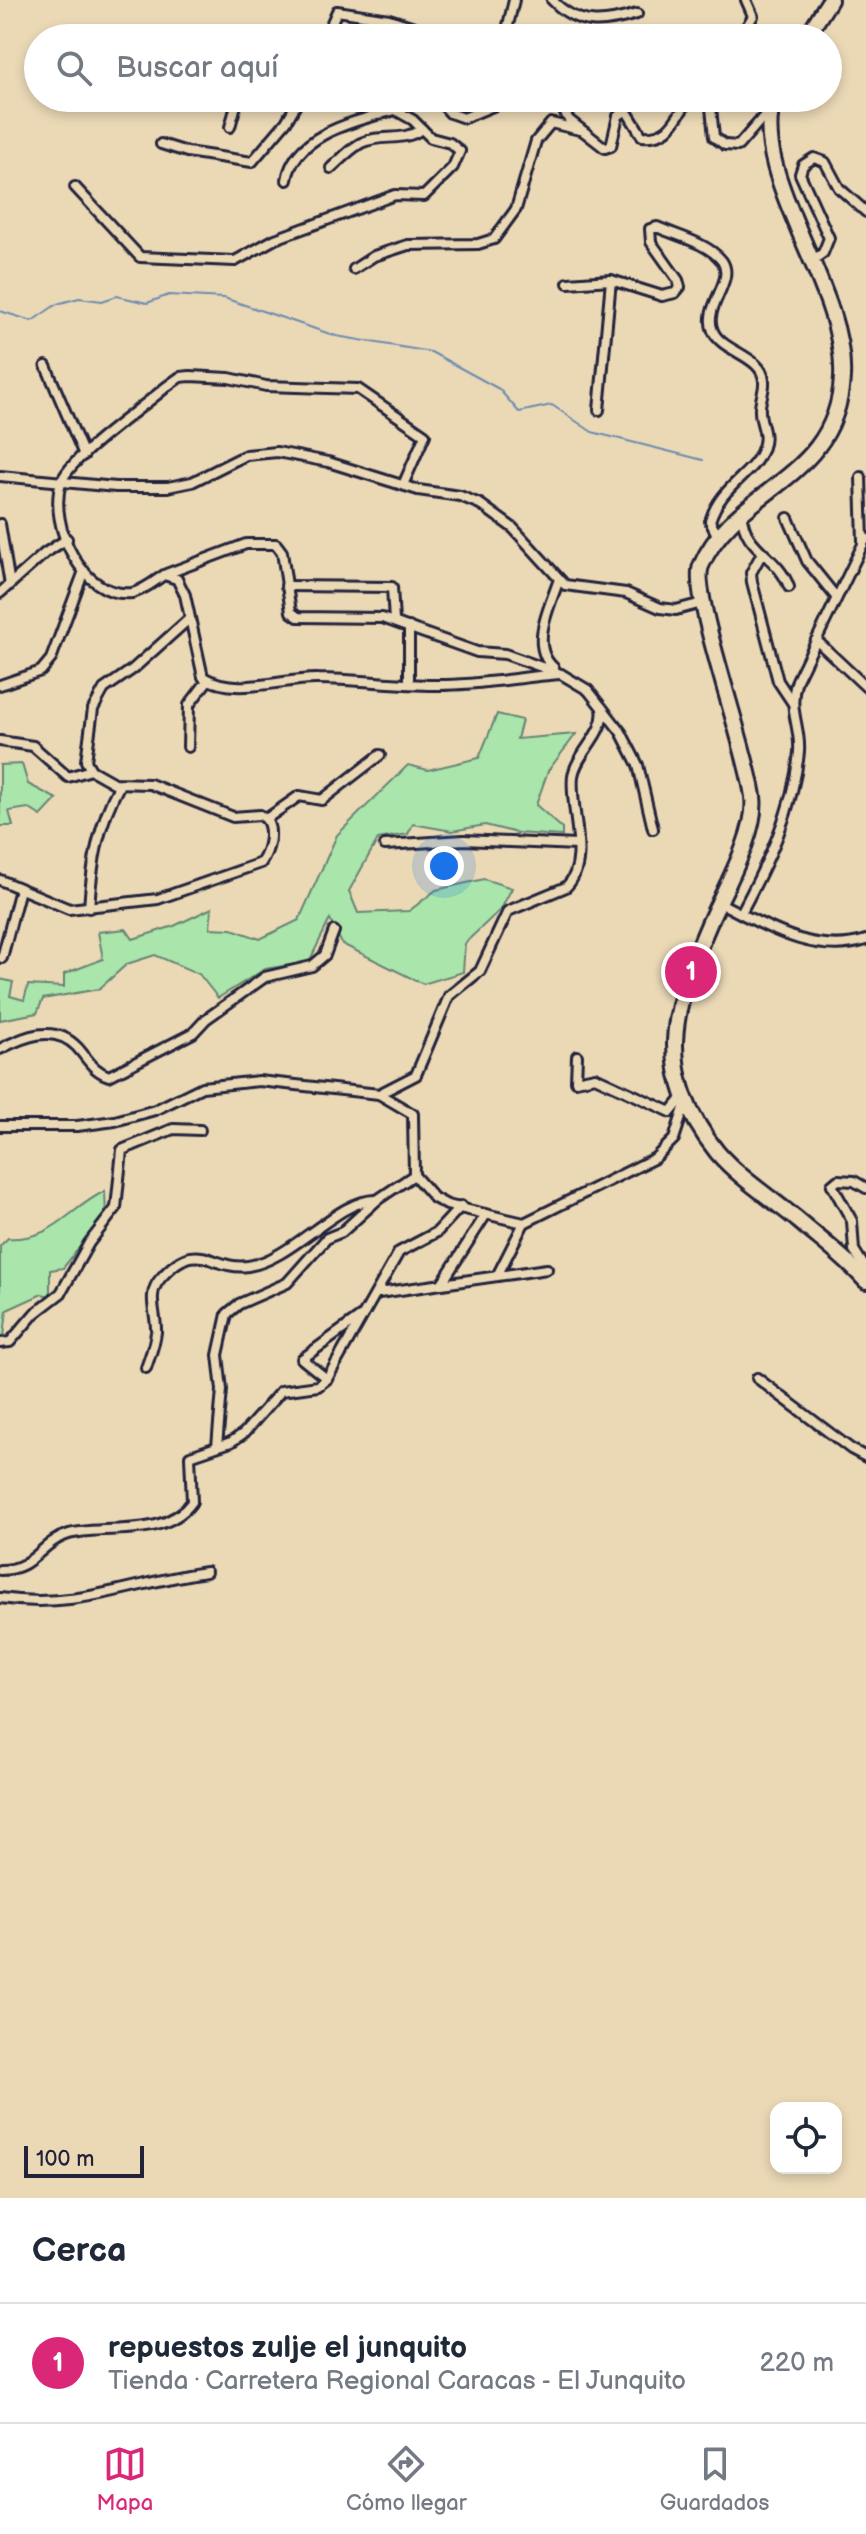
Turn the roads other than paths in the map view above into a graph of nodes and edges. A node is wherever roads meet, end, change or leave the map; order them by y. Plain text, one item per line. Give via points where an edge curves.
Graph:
1 (514, 0) edge
2 (552, 0) edge
3 (746, 0) edge
4 (830, 0) edge
5 (637, 14) dead end
6 (331, 24) edge
7 (405, 24) edge
8 (508, 24) edge
9 (748, 24) edge
10 (815, 24) edge
11 (234, 112) edge
12 (292, 112) edge
13 (388, 112) edge
14 (398, 112) edge
15 (449, 112) edge
16 (478, 112) edge
17 (566, 112) edge
18 (623, 112) edge
19 (627, 112) edge
20 (680, 112) edge
21 (711, 112) edge
22 (765, 112) edge
23 (772, 112) edge
24 (230, 127) dead end
25 (422, 129) junction
26 (580, 130) junction
27 (161, 144) dead end
28 (331, 168) dead end
29 (287, 180) dead end
30 (75, 187) dead end
31 (866, 212) edge
32 (813, 260) junction
33 (354, 269) dead end
34 (611, 280) junction
35 (568, 283) dead end
36 (46, 366) dead end
37 (599, 410) dead end
38 (84, 455) junction
39 (0, 476) edge
40 (861, 477) dead end
41 (61, 481) junction
42 (403, 485) junction
43 (742, 513) junction
44 (788, 518) dead end
45 (0, 524) edge
46 (718, 537) junction
47 (67, 539) junction
48 (864, 540) edge
49 (762, 553) junction
50 (84, 571) junction
51 (164, 575) junction
52 (559, 579) junction
53 (10, 585) junction
54 (286, 586) junction
55 (789, 587) dead end
56 (0, 593) edge
57 (836, 597) junction
58 (702, 603) junction
59 (189, 619) junction
60 (394, 621) junction
61 (409, 627) junction
62 (816, 640) junction
63 (561, 674) junction
64 (208, 680) junction
65 (409, 684) junction
66 (0, 685) edge
67 (866, 687) edge
68 (792, 702) junction
69 (601, 707) junction
70 (0, 741) edge
71 (188, 747) dead end
72 (380, 755) dead end
73 (91, 770) junction
74 (120, 784) junction
75 (266, 819) junction
76 (653, 829) dead end
77 (385, 845) dead end
78 (577, 845) junction
79 (0, 880) edge
80 (20, 889) junction
81 (718, 902) junction
82 (89, 908) junction
83 (741, 913) junction
84 (334, 931) dead end
85 (866, 940) edge
86 (2, 958) dead end
87 (0, 1049) edge
88 (577, 1056) dead end
89 (379, 1094) junction
90 (685, 1099) junction
91 (0, 1126) edge
92 (200, 1130) dead end
93 (414, 1175) junction
94 (866, 1188) edge
95 (377, 1200) junction
96 (461, 1206) junction
97 (485, 1216) junction
98 (524, 1223) junction
99 (547, 1269) dead end
100 (866, 1269) edge
101 (497, 1276) junction
102 (866, 1281) edge
103 (442, 1283) junction
104 (379, 1293) junction
105 (364, 1313) junction
106 (0, 1343) edge
107 (146, 1368) dead end
108 (757, 1378) dead end
109 (327, 1379) junction
110 (217, 1446) junction
111 (866, 1457) edge
112 (0, 1570) edge
113 (206, 1572) dead end
114 (0, 1598) edge

1 - 8 street
2 - 5 street via 590,22 607,24
3 - 9 street via 753,16
4 - 10 main road
6 - 7 street via 337,11
11 - 24 street
12 - 27 street via 252,162
13 - 29 street via 309,143 289,163
14 - 25 street
15 - 16 street via 464,118
17 - 26 street
18 - 26 street via 611,146 605,148
19 - 20 street via 642,136 653,137 666,133
21 - 22 street via 714,137 738,146
23 - 32 main road via 775,167
25 - 28 street via 404,139 361,143
25 - 30 street via 460,151 453,167 424,196 395,195 275,239 235,261 140,257
26 - 33 street via 551,123 536,141 516,209 494,239 408,245
31 - 32 street via 839,188 825,162 814,158 803,165 800,174 829,238
32 - 43 main road via 841,337 842,379 835,416 797,472
34 - 35 street
34 - 37 street
34 - 46 street via 662,296 675,293 678,280 651,242 650,229 657,227 713,252 724,264 726,276 710,319 713,333 760,369 765,429 759,457 715,504 710,521
36 - 38 street
38 - 41 street
38 - 42 street via 180,377 331,386 358,389 425,435
39 - 41 street
40 - 48 street
41 - 42 street via 168,487 192,482 258,451 328,462
41 - 47 street via 59,510
42 - 52 street via 480,504 513,528
43 - 46 main road
43 - 49 street via 742,525
44 - 57 street via 807,561
45 - 53 street
46 - 58 main road via 699,570
47 - 50 street
47 - 53 street
48 - 57 street
49 - 55 street via 776,561
49 - 68 street via 752,582 778,681
50 - 51 street via 97,584 122,593 136,593
50 - 66 street via 51,659 41,671
51 - 54 street via 234,548 268,542 282,552
51 - 59 street via 181,584
52 - 58 street via 579,589 626,593 660,608 685,610
52 - 63 street via 541,650
53 - 56 street
54 - 60 street via 291,612 298,617
54 - 60 street via 392,587
57 - 62 street
58 - 81 main road via 749,764 754,802 748,832
59 - 64 street
59 - 73 street via 104,689 90,722 86,761
60 - 61 street
61 - 63 street
61 - 65 street
62 - 67 street
62 - 68 street
63 - 65 street via 483,684
63 - 69 street via 588,690
64 - 65 street via 235,686 315,678
64 - 71 street via 189,705
68 - 83 street via 799,746 784,824
69 - 76 street via 638,765
69 - 78 street via 601,724 573,775
70 - 73 street via 33,746 68,777
72 - 75 street via 322,800 299,796
73 - 74 street
74 - 75 street via 150,784 233,817
74 - 82 street via 97,835
75 - 82 street via 271,828 268,851 255,867 220,874 158,899
77 - 78 street via 464,840
78 - 89 street via 573,880 508,911 480,971 449,996 416,1075
79 - 80 street
80 - 82 street via 69,909
80 - 86 street
81 - 83 street
81 - 90 main road via 682,986 675,1023 675,1057
83 - 85 street via 809,941
84 - 87 street via 325,955 312,966 265,977 193,1033 109,1076 94,1068 70,1041 41,1033
88 - 90 street via 576,1081 595,1077 671,1112
89 - 91 street via 289,1082 240,1082 202,1087 155,1110 115,1121
89 - 93 street via 413,1114
90 - 98 street via 674,1139 655,1158
90 - 102 main road via 718,1153
92 - 106 street via 173,1129 122,1150 116,1208 61,1293 35,1313 21,1333
93 - 95 street
93 - 96 street via 434,1198
94 - 100 street via 854,1181 832,1185 852,1221 854,1250
95 - 107 street via 362,1199 299,1242 248,1266 203,1254 178,1264 156,1283 156,1330
95 - 110 street via 313,1250 287,1283 227,1314 218,1355 222,1390
96 - 97 street
96 - 104 street via 437,1232 399,1252
97 - 98 street
97 - 103 street
98 - 101 street
99 - 101 street
101 - 103 street
103 - 104 street
104 - 105 street
105 - 109 street
105 - 109 street via 302,1359
108 - 111 street
109 - 110 street via 318,1386 281,1391 244,1433
110 - 112 street via 190,1456 192,1502 180,1514 134,1529 67,1535 16,1570
113 - 114 street via 81,1599

